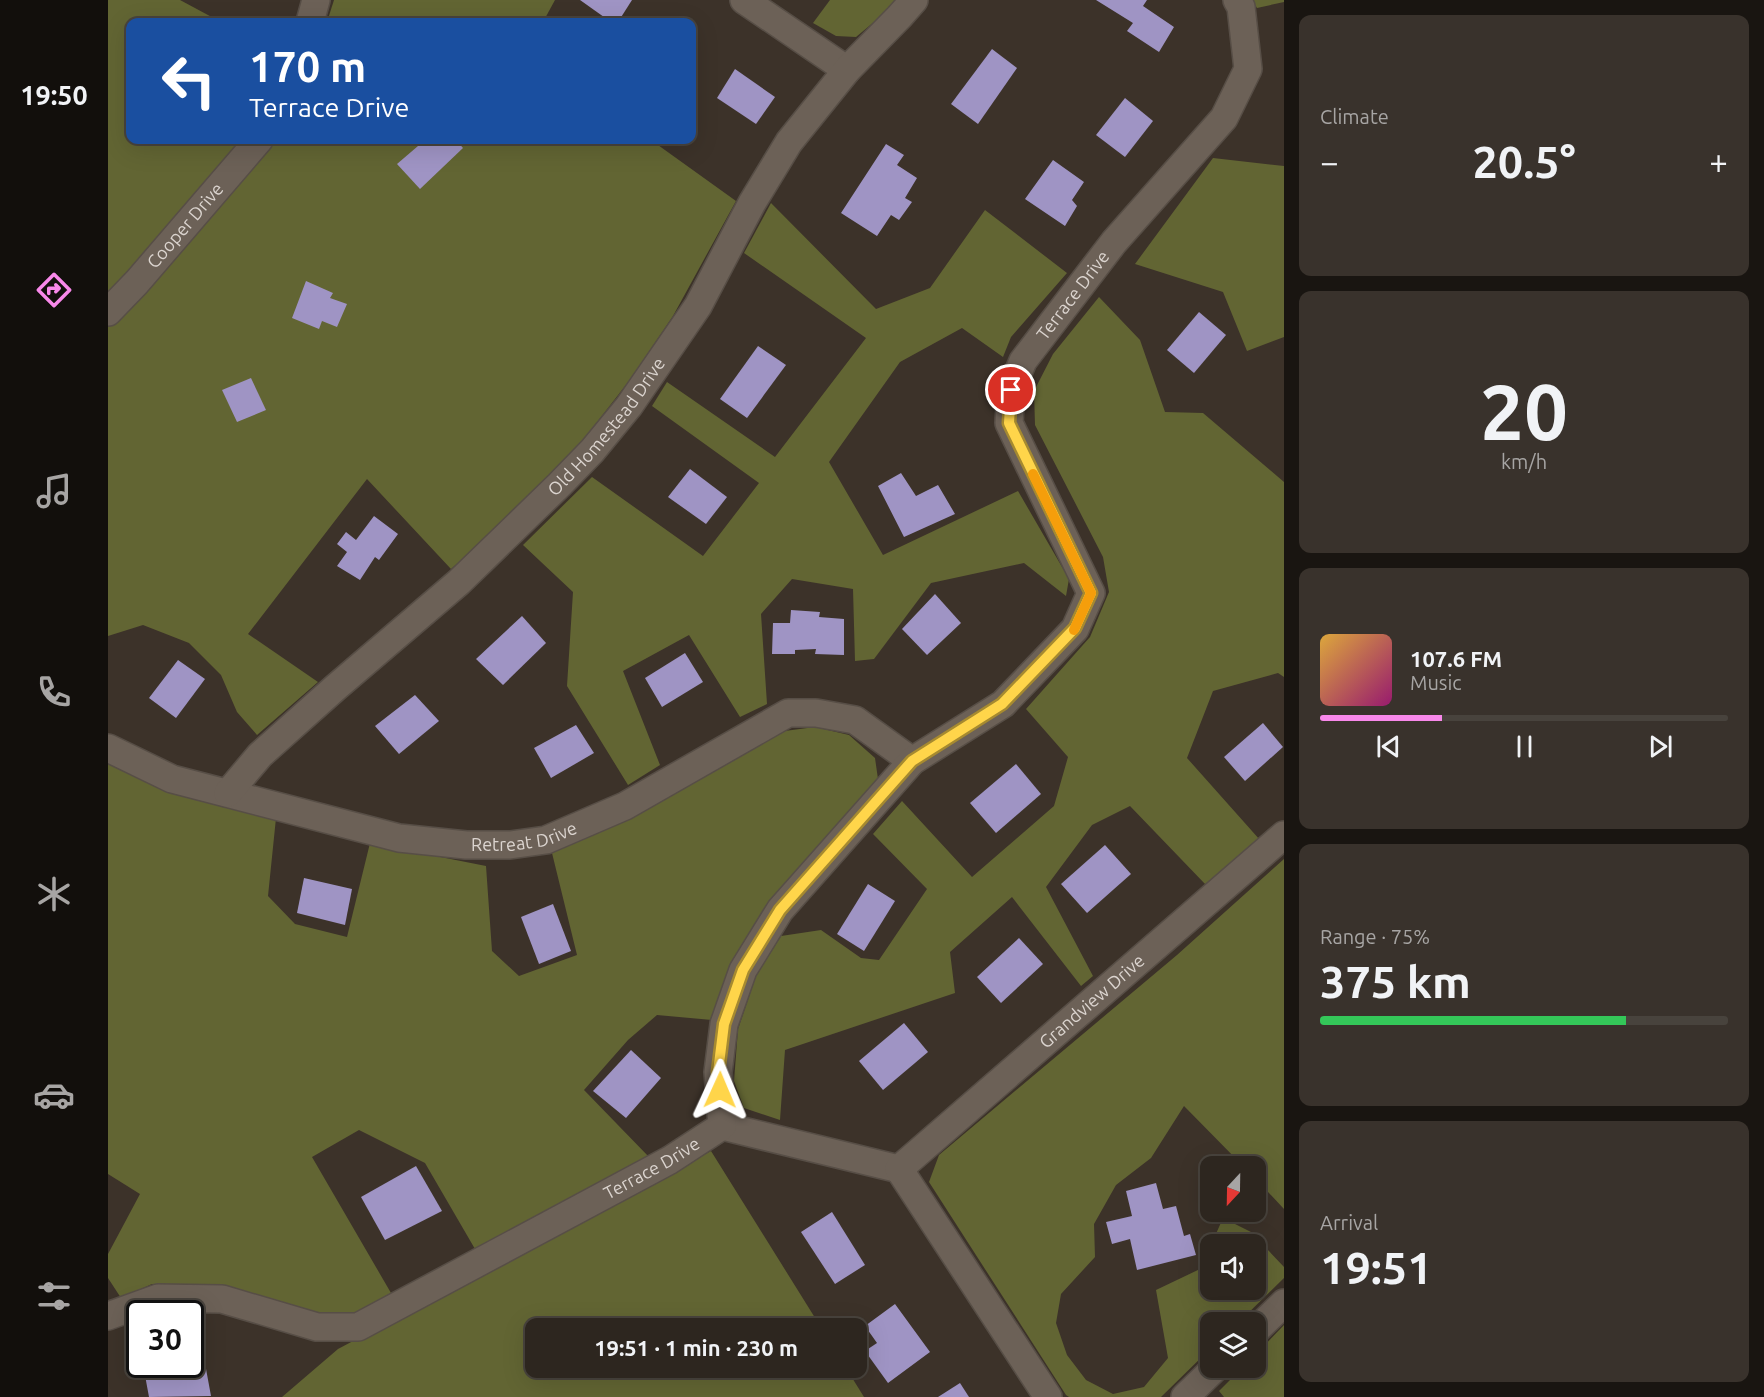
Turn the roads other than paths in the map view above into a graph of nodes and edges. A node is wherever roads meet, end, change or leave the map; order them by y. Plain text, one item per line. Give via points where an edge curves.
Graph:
1 (316, 0) edge
2 (744, 0) edge
3 (914, 0) edge
4 (1237, 0) edge
5 (311, 18) edge
6 (847, 70) junction
7 (257, 144) edge
8 (108, 312) edge
9 (108, 748) edge
10 (912, 761) junction
11 (228, 793) junction
12 (1284, 835) edge
13 (722, 1126) junction
14 (899, 1168) junction
15 (1284, 1302) edge
16 (108, 1317) edge
17 (1266, 1320) edge
18 (1205, 1378) edge
19 (1048, 1397) edge
20 (1185, 1397) edge

1 - 5 street
2 - 6 street
3 - 6 street, Old Homestead Drive
4 - 10 street, Terrace Drive via 1248,69 1224,118 1114,242 1023,361 1011,390 1009,423 1091,593 1075,628 1002,704
6 - 11 street, Old Homestead Drive via 789,142 698,306 629,406 592,451 459,582 260,755
7 - 8 street, Cooper Drive
9 - 11 street, Retreat Drive via 172,779
10 - 11 street, Retreat Drive via 855,720 788,713 625,806 546,840 510,845 466,846 399,838
10 - 13 street, Terrace Drive via 780,910 743,970 724,1024 718,1072
12 - 14 street, Grandview Drive
13 - 14 street
13 - 16 street, Terrace Drive via 670,1160 358,1327 317,1327 222,1299 158,1298
14 - 19 street
15 - 17 street
18 - 20 street

